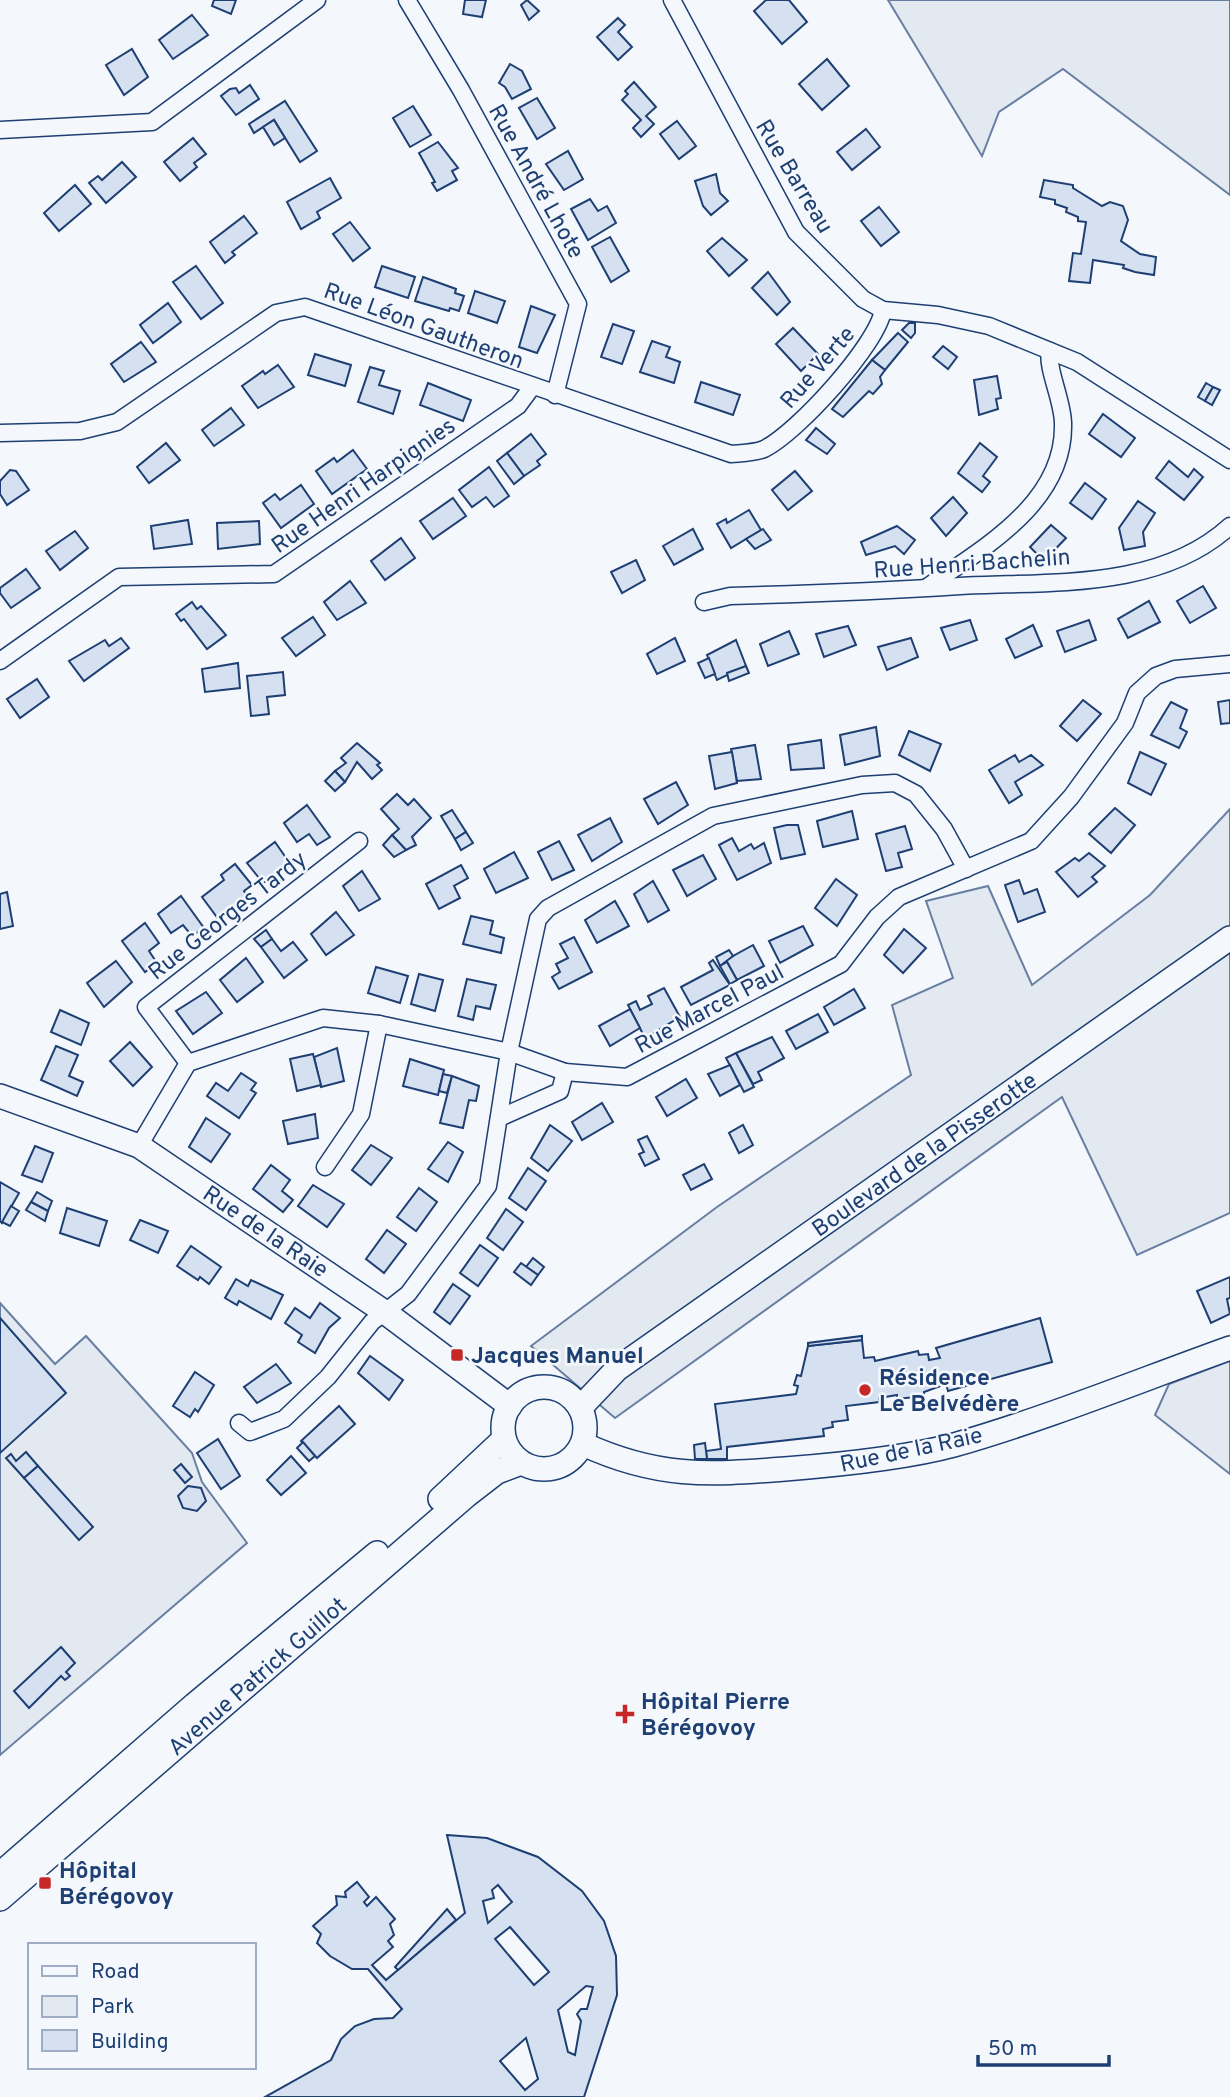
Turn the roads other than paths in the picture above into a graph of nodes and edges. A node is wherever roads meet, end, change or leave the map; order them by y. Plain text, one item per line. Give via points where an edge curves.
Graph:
1 (317, 0) edge
2 (407, 0) edge
3 (672, 0) edge
4 (0, 130) edge
5 (883, 310) junction
6 (1050, 351) junction
7 (532, 387) junction
8 (555, 395) junction
9 (0, 433) edge
10 (731, 454) joint
11 (1230, 460) edge
12 (1230, 526) edge
13 (925, 588) junction
14 (704, 602) dead end
15 (0, 661) edge
16 (1230, 664) edge
17 (359, 841) dead end
18 (966, 869) junction
19 (1230, 938) edge
20 (379, 1024) junction
21 (509, 1052) junction
22 (188, 1063) junction
23 (565, 1072) junction
24 (0, 1096) edge
25 (499, 1118) junction
26 (139, 1146) junction
27 (325, 1167) dead end
28 (386, 1313) junction
29 (1230, 1348) edge
30 (573, 1400) junction
31 (510, 1406) junction
32 (239, 1423) dead end
33 (504, 1439) junction
34 (583, 1444) junction
35 (521, 1463) junction
36 (0, 1874) edge
37 (0, 1899) edge

1 - 4 street via 152,122
2 - 8 street, Rue André Lhote via 578,304
3 - 5 street, Rue Barreau via 796,232 863,299
5 - 6 street, Rue Barreau via 989,326
5 - 10 street, Rue Verte via 877,333 802,423 762,450
6 - 11 street, Rue Barreau via 1077,362
6 - 13 street via 1048,362 1060,395 1063,442 1050,478 1015,523
7 - 8 street, Rue Léon Gautheron
7 - 9 street, Rue Léon Gautheron via 305,307 275,313 117,422 80,431
7 - 15 street, Rue Henri Harpignies via 518,406 274,574 119,576
8 - 10 street, Rue Léon Gautheron
12 - 13 street, Rue Henri Bachelin via 1188,556 1116,577
13 - 14 street, Rue Henri Bachelin via 730,596
16 - 18 street, Rue Marcel Paul via 1175,669 1156,676 1137,693 1125,723 1071,797 1031,841
17 - 22 street, Rue Georges Tardy via 146,1007
18 - 21 street via 926,805 895,783 818,792 713,816 548,908 538,919
18 - 23 street, Rue Marcel Paul via 899,897 877,917 841,964 627,1077
19 - 30 street, Boulevard de la Pisserotte
20 - 21 street, Rue Marcel Paul
20 - 22 street, Rue Marcel Paul via 323,1018
20 - 27 street via 360,1114
21 - 23 street, Rue Marcel Paul
21 - 25 street
22 - 26 street
23 - 25 street via 560,1091
24 - 26 street, Rue de la Raie
25 - 28 street via 488,1186 408,1294
26 - 28 street, Rue de la Raie
28 - 31 street, Rue de la Raie
28 - 32 street via 372,1322 328,1377 284,1419 250,1432
29 - 34 street, Rue de la Raie via 951,1446 823,1466 707,1475 655,1468
30 - 31 street via 550,1387 535,1388 520,1394
30 - 34 street via 586,1425
31 - 33 street via 503,1422
33 - 35 street
33 - 36 street, Avenue Patrick Guillot via 433,1506
34 - 35 street via 571,1460 553,1469
35 - 37 street, Avenue Patrick Guillot via 497,1472 466,1496

